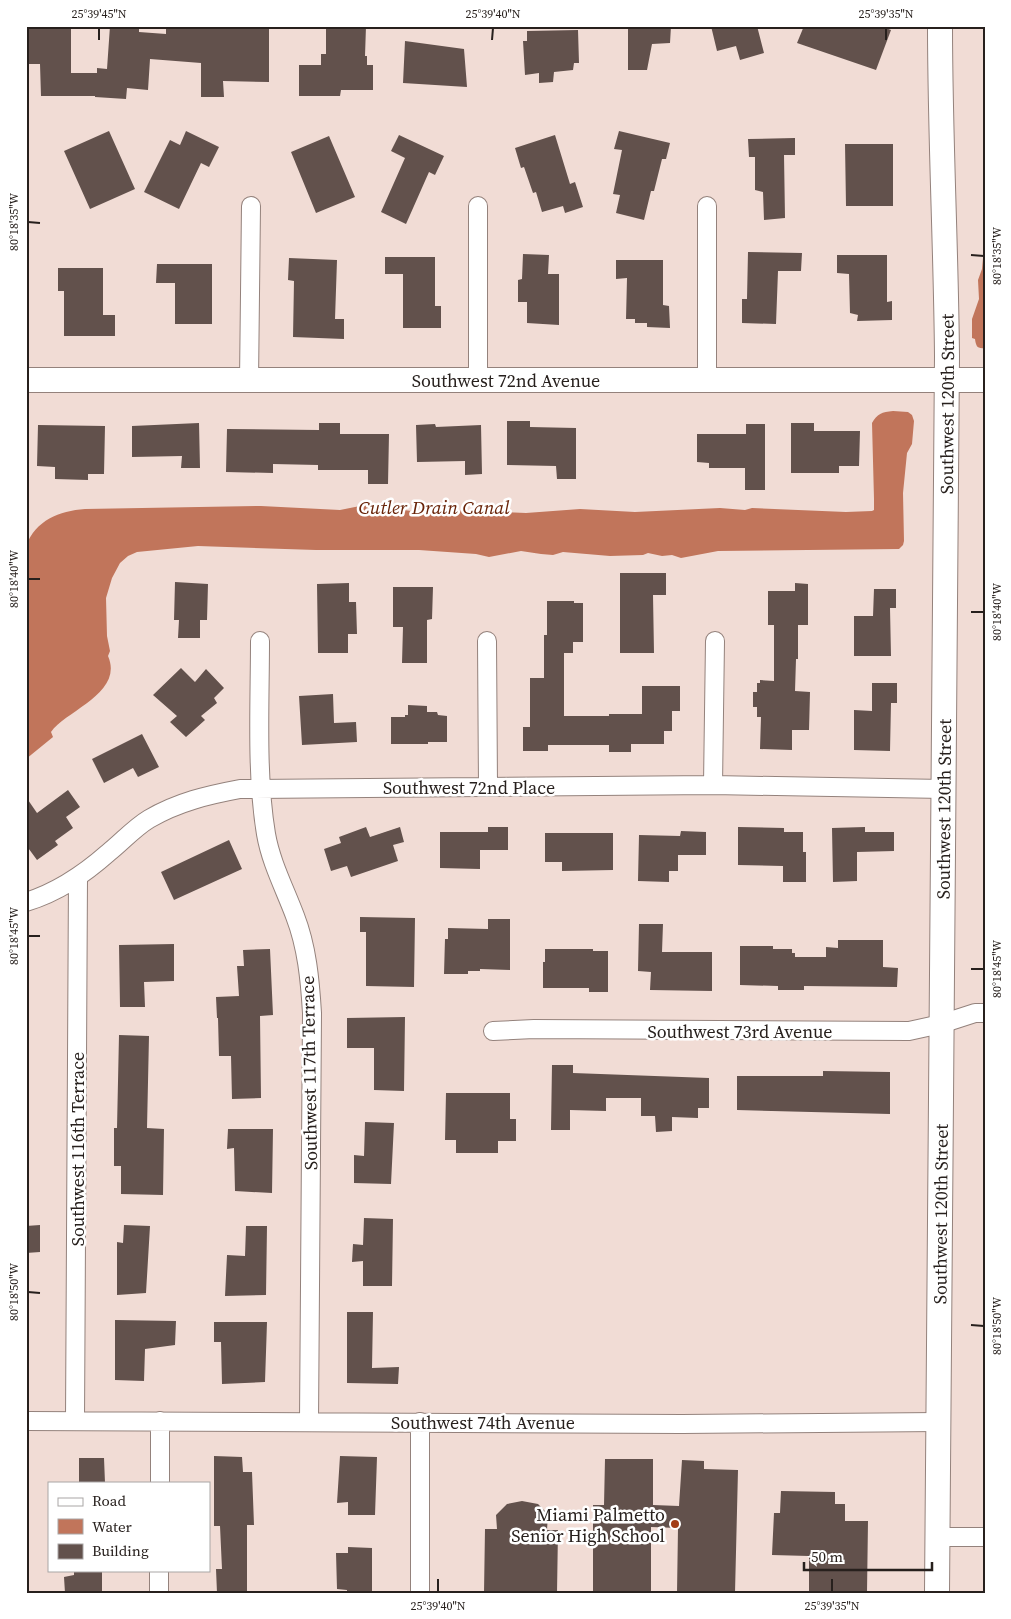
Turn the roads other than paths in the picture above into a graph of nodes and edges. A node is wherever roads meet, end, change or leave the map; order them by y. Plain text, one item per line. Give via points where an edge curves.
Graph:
1 (940, 26) edge
2 (251, 206) dead end
3 (478, 206) dead end
4 (707, 206) dead end
5 (26, 380) edge
6 (478, 380) junction
7 (947, 380) junction
8 (985, 380) edge
9 (248, 381) junction
10 (707, 381) junction
11 (260, 641) dead end
12 (487, 641) dead end
13 (715, 641) dead end
14 (713, 785) junction
15 (488, 787) junction
16 (262, 789) junction
17 (944, 789) junction
18 (78, 877) junction
19 (26, 902) edge
20 (985, 1013) edge
21 (941, 1024) junction
22 (493, 1031) dead end
23 (26, 1421) edge
24 (75, 1421) junction
25 (160, 1421) junction
26 (309, 1422) junction
27 (420, 1422) junction
28 (939, 1422) junction
29 (160, 1482) edge
30 (937, 1537) junction
31 (985, 1537) edge
32 (159, 1572) edge
33 (159, 1593) edge
34 (420, 1593) edge
35 (937, 1593) edge

1 - 7 street, Southwest 120th Street
2 - 9 street
3 - 6 street
4 - 10 street
5 - 9 street, Southwest 72nd Avenue
6 - 9 street, Southwest 72nd Avenue
6 - 10 street, Southwest 72nd Avenue
7 - 8 street, Southwest 72nd Avenue
7 - 10 street, Southwest 72nd Avenue
7 - 17 street, Southwest 120th Street
11 - 16 street, Southwest 117th Terrace
12 - 15 street
13 - 14 street
14 - 15 street, Southwest 72nd Place
14 - 17 street, Southwest 72nd Place
15 - 16 street, Southwest 72nd Place
16 - 18 street, Southwest 72nd Place via 207,795 169,809 148,820
16 - 26 street, Southwest 117th Terrace via 266,835 303,939 311,989
17 - 21 street, Southwest 120th Street
18 - 19 street, Southwest 72nd Place via 61,888
18 - 24 street, Southwest 116th Terrace
20 - 21 street, Southwest 73rd Avenue
21 - 22 street, Southwest 73rd Avenue via 909,1032
21 - 28 street, Southwest 120th Street
23 - 24 street, Southwest 74th Avenue
24 - 25 street, Southwest 74th Avenue
25 - 26 street, Southwest 74th Avenue
25 - 29 street
26 - 27 street, Southwest 74th Avenue
27 - 28 street, Southwest 74th Avenue
27 - 34 street
28 - 30 street, Southwest 120th Street
30 - 31 street
30 - 35 street, Southwest 120th Street
32 - 33 street

